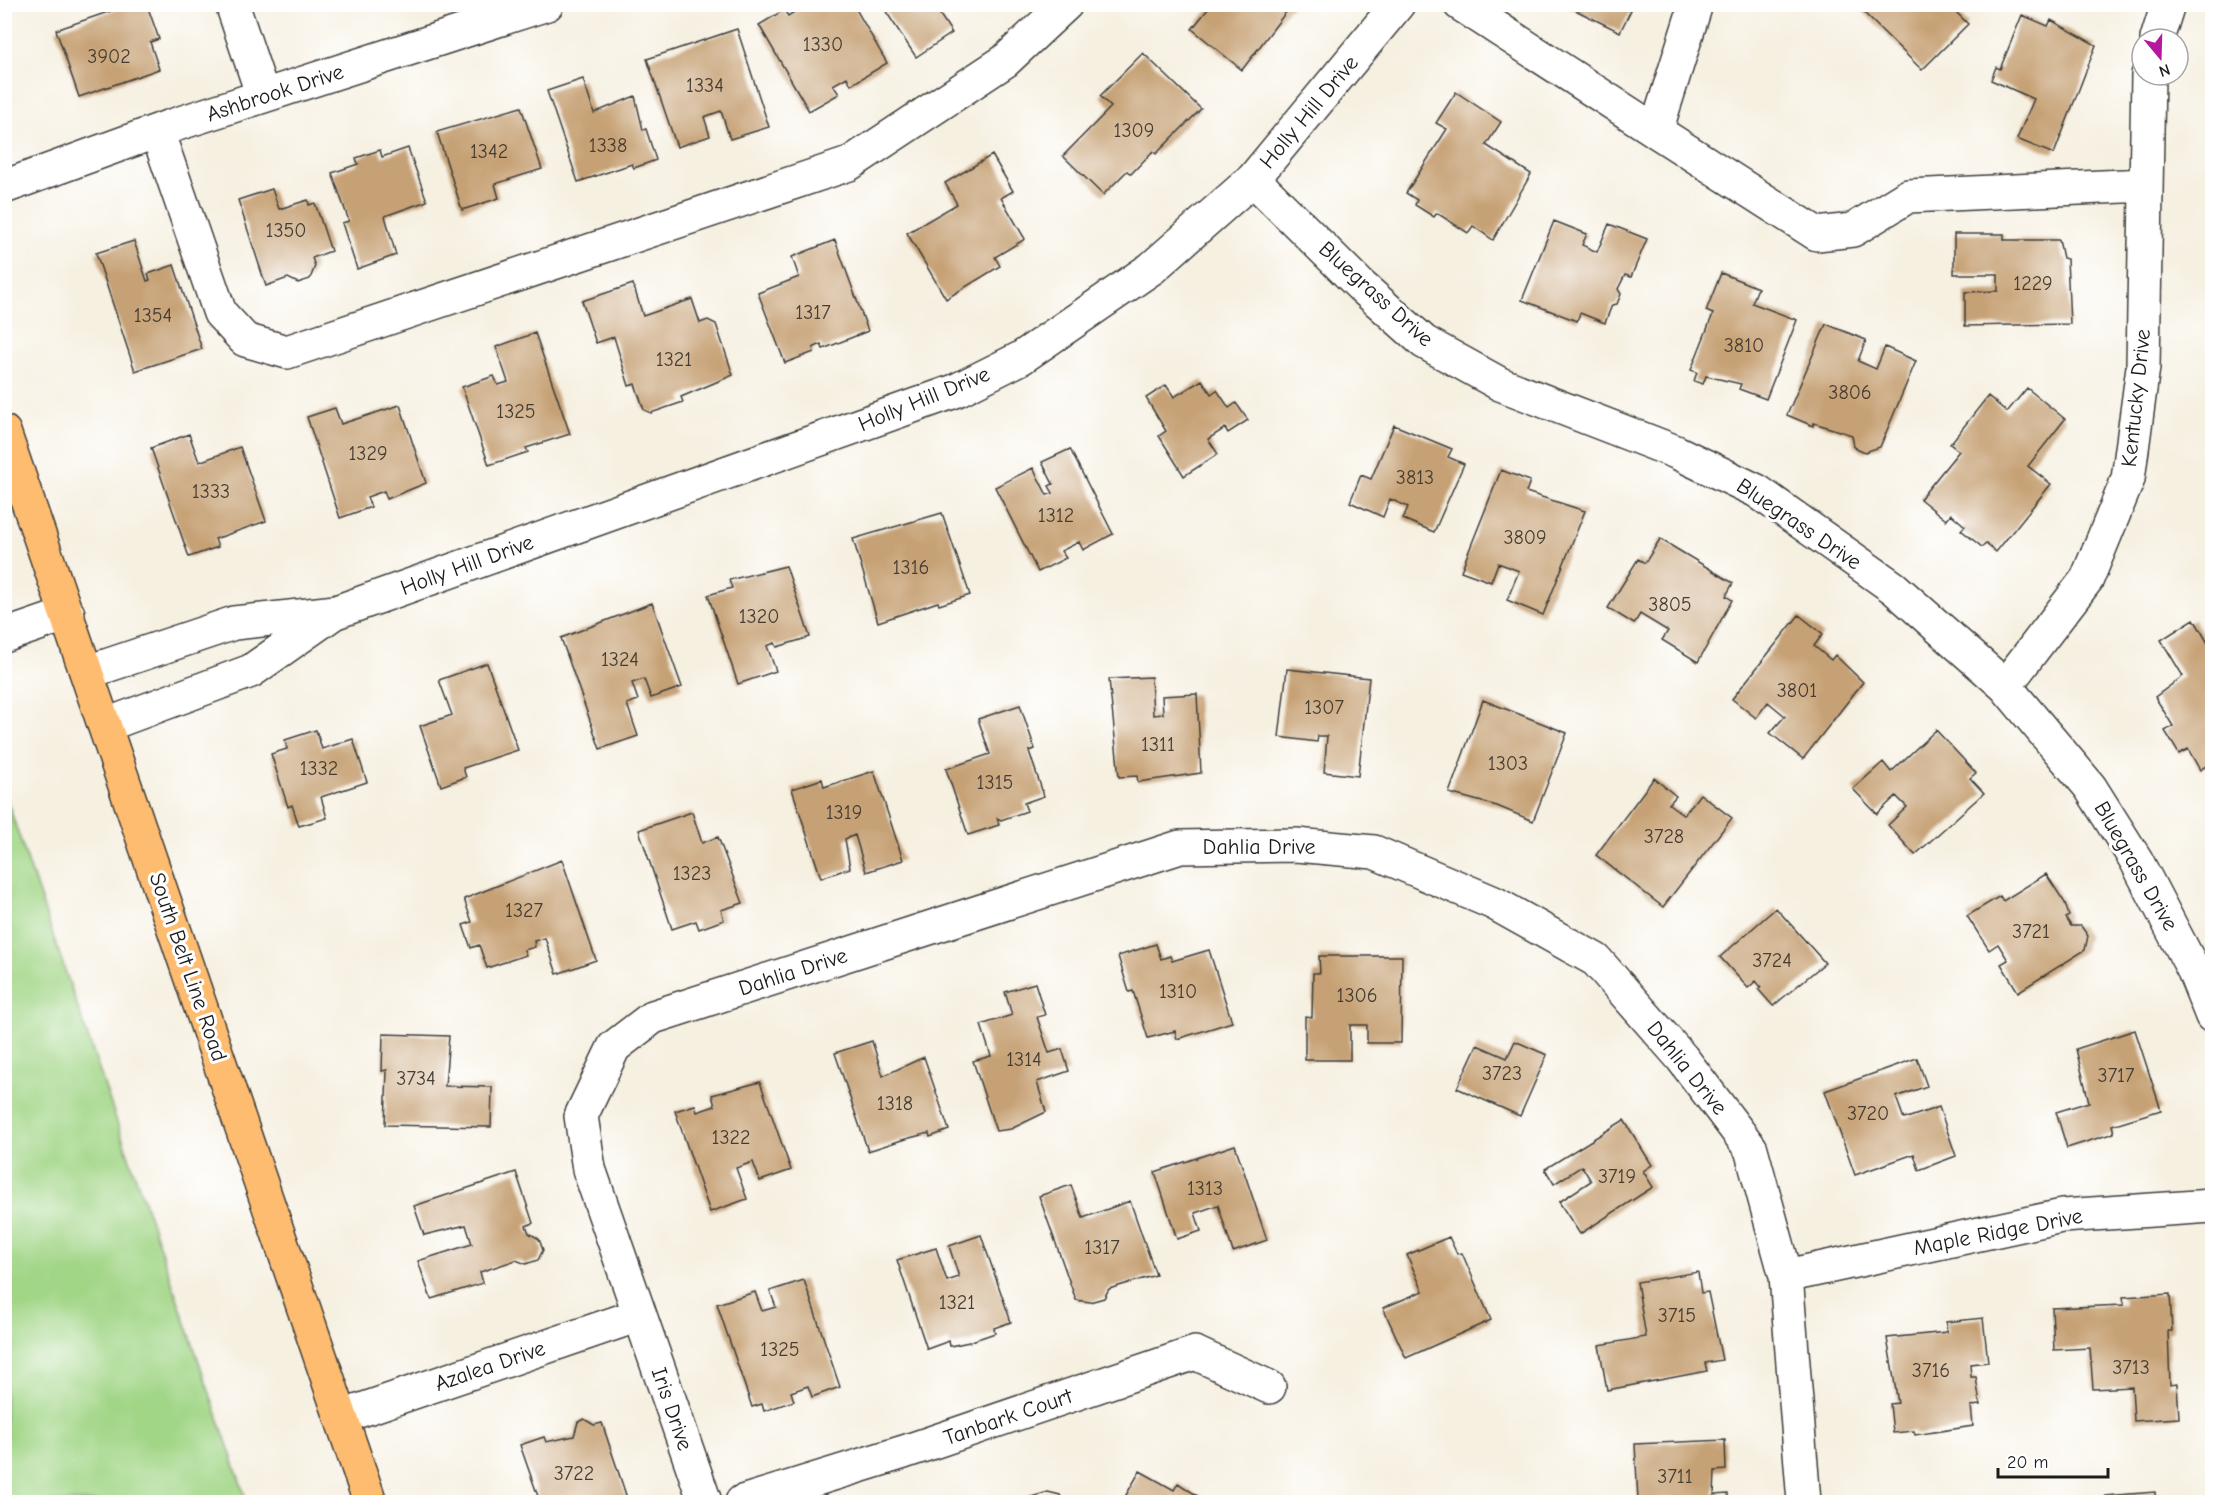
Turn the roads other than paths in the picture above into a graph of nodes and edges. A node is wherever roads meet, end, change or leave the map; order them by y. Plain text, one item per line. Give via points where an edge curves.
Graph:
1 (232, 4) edge
2 (547, 4) edge
3 (1066, 4) edge
4 (1398, 4) edge
5 (1460, 4) edge
6 (1696, 4) edge
7 (2168, 4) edge
8 (506, 11) edge
9 (2161, 27) edge
10 (2148, 87) edge
11 (263, 96) junction
12 (157, 131) junction
13 (1656, 131) junction
14 (1253, 179) junction
15 (2146, 185) junction
16 (4, 187) edge
17 (4, 432) edge
18 (336, 612) junction
19 (68, 614) junction
20 (4, 636) edge
21 (88, 672) junction
22 (2005, 686) junction
23 (106, 725) junction
24 (2212, 1016) edge
25 (2212, 1206) edge
26 (1786, 1276) junction
27 (639, 1315) junction
28 (1269, 1387) dead end
29 (341, 1417) junction
30 (370, 1503) edge
31 (705, 1503) edge
32 (742, 1503) edge
33 (1804, 1503) edge

1 - 11 street
2 - 8 street, Ashbrook Drive
3 - 12 street via 1005,61 849,164 287,352 245,340 220,313
4 - 14 street, Holly Hill Drive
5 - 13 street
6 - 13 street
7 - 9 street
8 - 11 street, Ashbrook Drive
10 - 15 street, Kentucky Drive
11 - 12 street, Ashbrook Drive
12 - 16 street, Ashbrook Drive
13 - 15 street via 1817,234 1853,230 1908,196
14 - 18 street, Holly Hill Drive via 1152,268 1021,358 955,391
14 - 22 street, Bluegrass Drive via 1424,342 1500,384 1676,452 1757,491 1894,588
15 - 22 street, Kentucky Drive via 2144,367 2128,479 2087,579
17 - 19 main road, South Belt Line Road
18 - 21 street, Holly Hill Drive via 234,623
18 - 23 street, Holly Hill Drive via 251,672
19 - 20 street
19 - 21 main road, South Belt Line Road
21 - 23 main road, South Belt Line Road
22 - 24 street, Bluegrass Drive via 2108,814 2194,971
23 - 29 main road, South Belt Line Road
25 - 26 street, Maple Ridge Drive via 2062,1216
26 - 27 street, Dahlia Drive via 1751,1149 1682,1058 1596,960 1494,903 1374,852 1296,845 1180,847 653,1017 614,1047 581,1116 589,1169
26 - 33 street, Dahlia Drive
27 - 29 street, Azalea Drive
27 - 31 street, Iris Drive
28 - 32 street, Tanbark Court via 1195,1353
29 - 30 main road, South Belt Line Road

